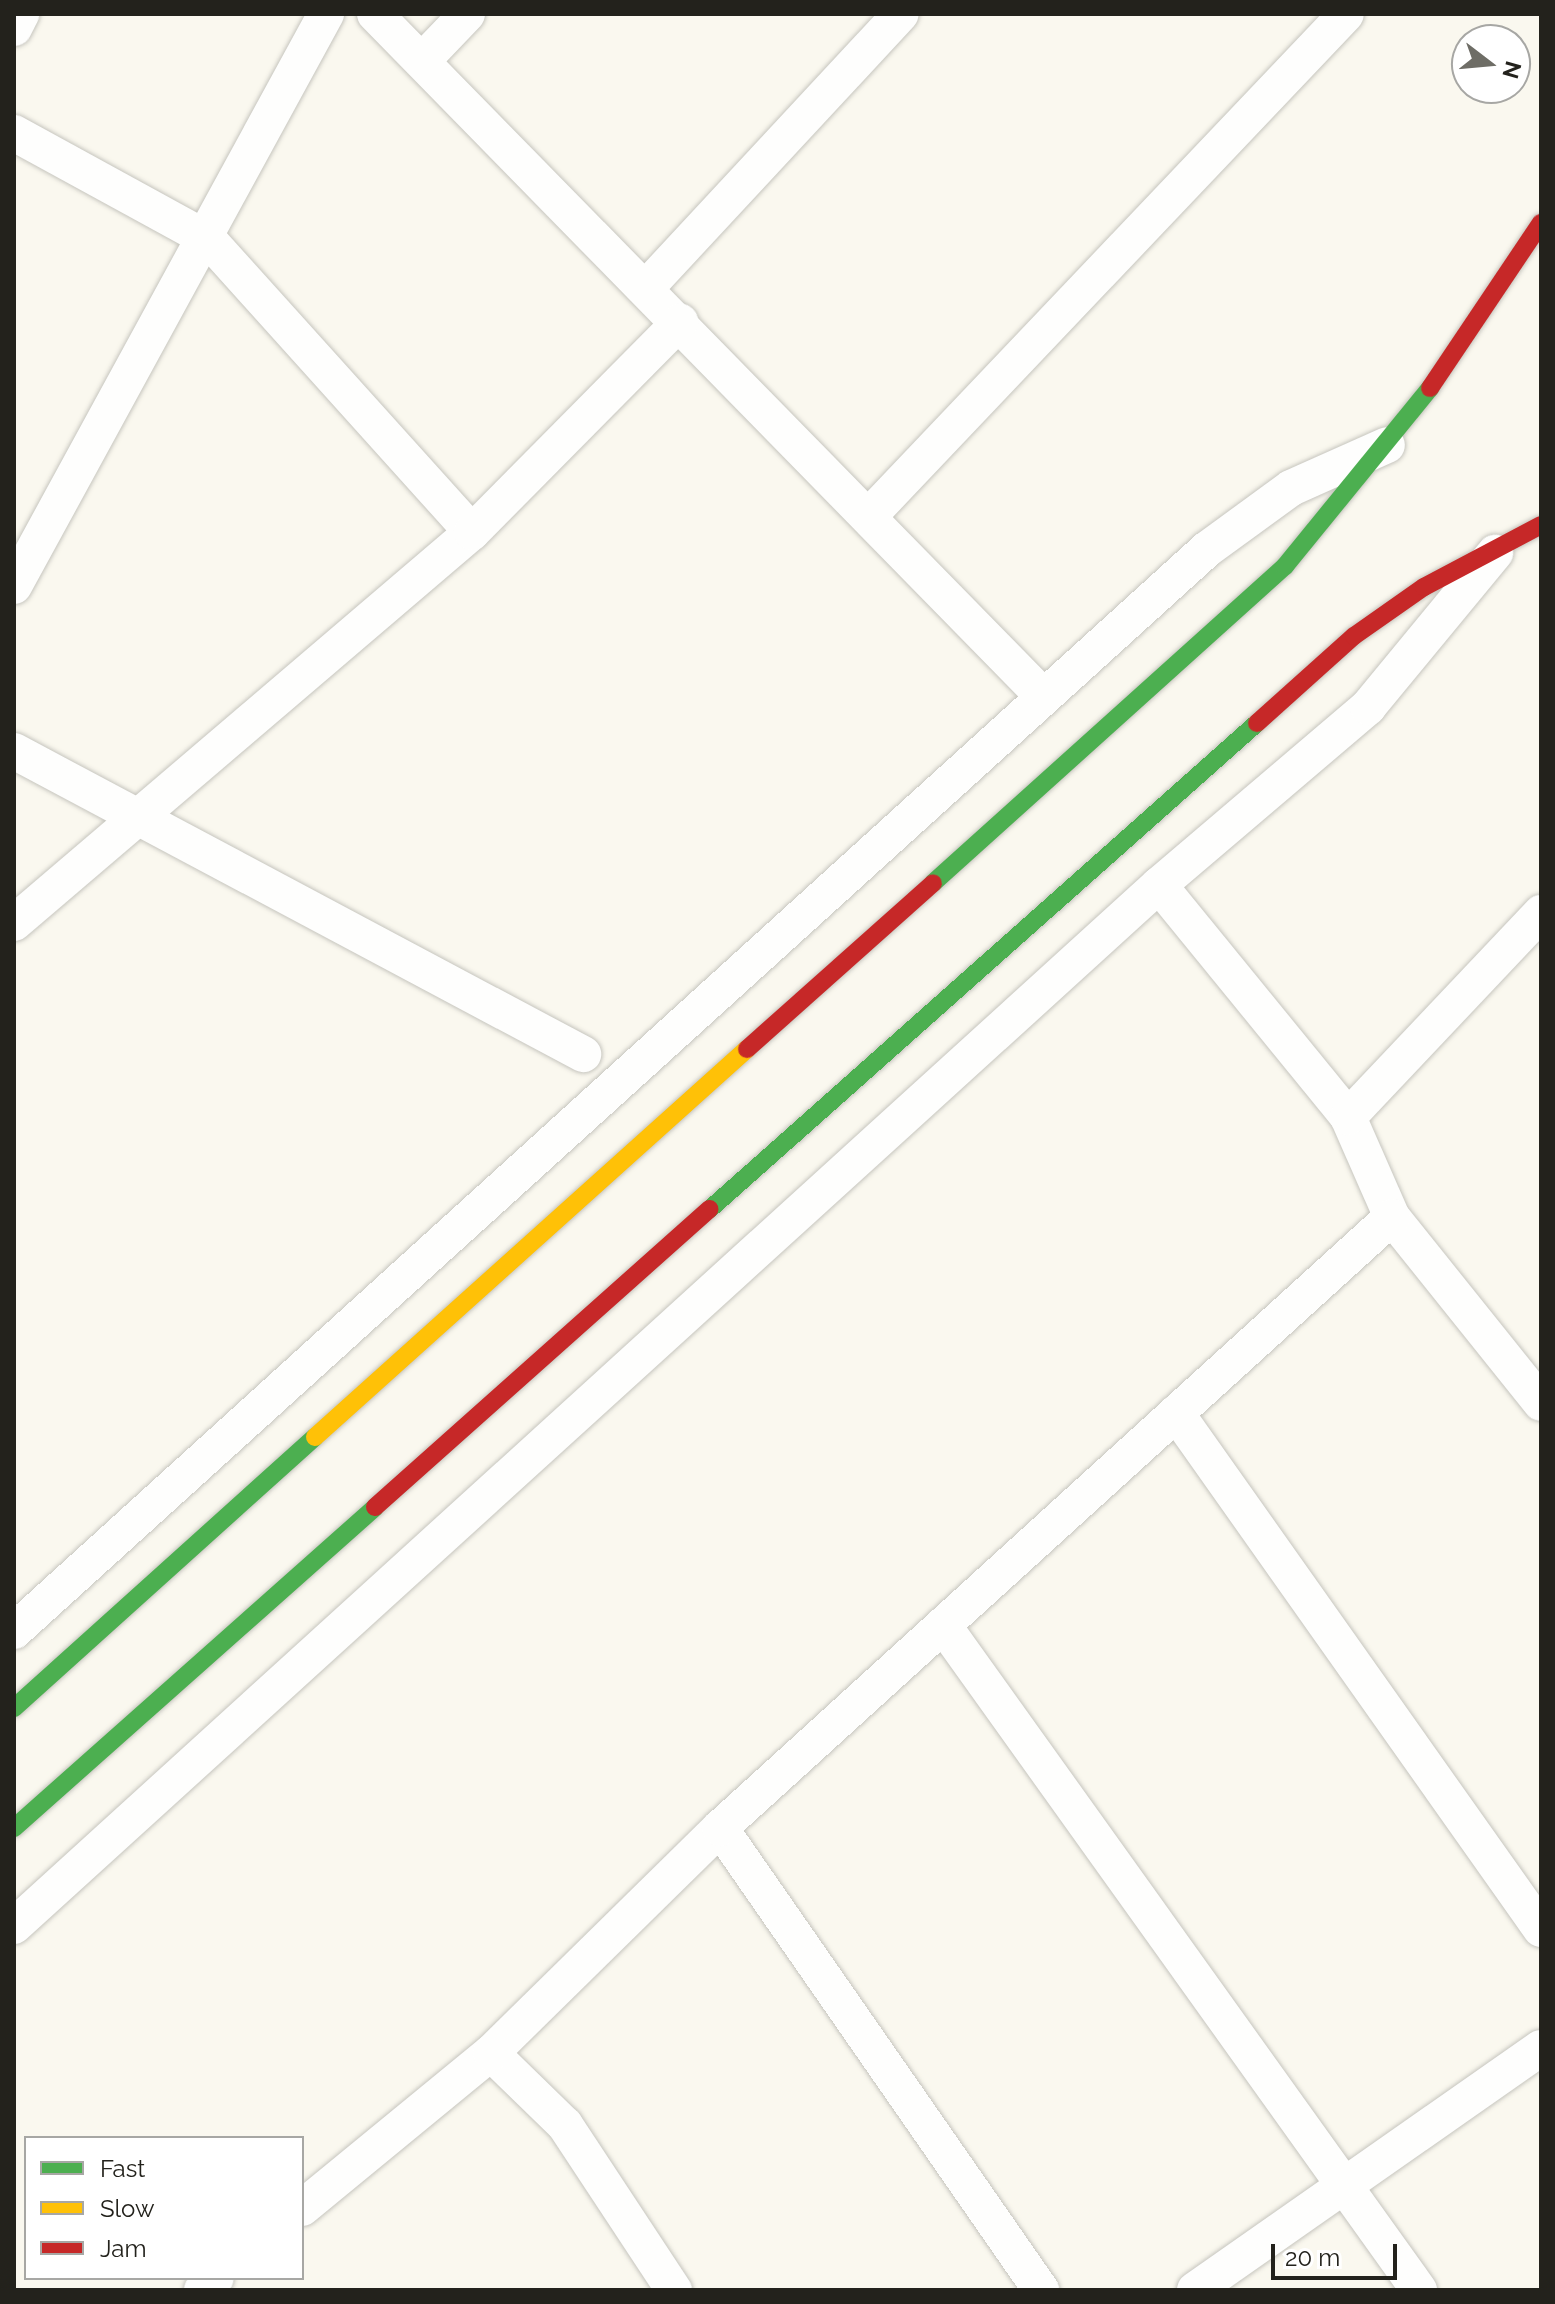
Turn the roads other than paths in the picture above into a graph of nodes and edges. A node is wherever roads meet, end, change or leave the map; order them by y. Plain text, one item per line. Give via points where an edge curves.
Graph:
1 (21, 14) edge
2 (326, 14) edge
3 (375, 14) edge
4 (467, 14) edge
5 (901, 14) edge
6 (1346, 14) edge
7 (14, 28) edge
8 (422, 61) junction
9 (14, 133) edge
10 (1541, 223) edge
11 (208, 239) junction
12 (646, 288) junction
13 (680, 322) junction
14 (1388, 445) junction
15 (869, 516) junction
16 (1541, 525) edge
17 (472, 532) junction
18 (1503, 544) junction
19 (14, 586) edge
20 (1041, 694) junction
21 (14, 751) edge
22 (135, 816) junction
23 (1159, 885) junction
24 (1541, 913) edge
25 (14, 923) edge
26 (583, 1054) dead end
27 (1348, 1117) junction
28 (1392, 1217) junction
29 (1538, 1392) edge
30 (1176, 1413) junction
31 (943, 1625) junction
32 (14, 1631) edge
33 (14, 1708) edge
34 (14, 1828) edge
35 (720, 1828) junction
36 (14, 1926) edge
37 (1541, 1929) edge
38 (1541, 2048) edge
39 (491, 2053) junction
40 (1345, 2183) junction
41 (304, 2206) edge
42 (674, 2290) edge
43 (1041, 2290) edge
44 (1195, 2290) edge
45 (1419, 2290) edge

1 - 7 street
2 - 11 street
3 - 8 street
4 - 8 street
5 - 12 street
6 - 15 street
8 - 12 street
9 - 11 street
10 - 14 main road
11 - 17 street
11 - 19 street
12 - 13 street
13 - 15 street
13 - 17 street
14 - 20 street via 1291,488 1248,517
14 - 33 main road via 1285,566
15 - 20 street
16 - 18 main road
17 - 22 street
18 - 23 street via 1368,707
18 - 34 main road via 1354,636
20 - 32 street
21 - 22 street
22 - 25 street
22 - 26 street
23 - 27 street
23 - 36 street
24 - 27 street
27 - 28 street
28 - 29 street
28 - 30 street
30 - 31 street
30 - 37 street
31 - 35 street
31 - 40 street
35 - 39 street
35 - 43 street
38 - 40 street
39 - 41 street
39 - 42 street via 565,2125
40 - 44 street
40 - 45 street

